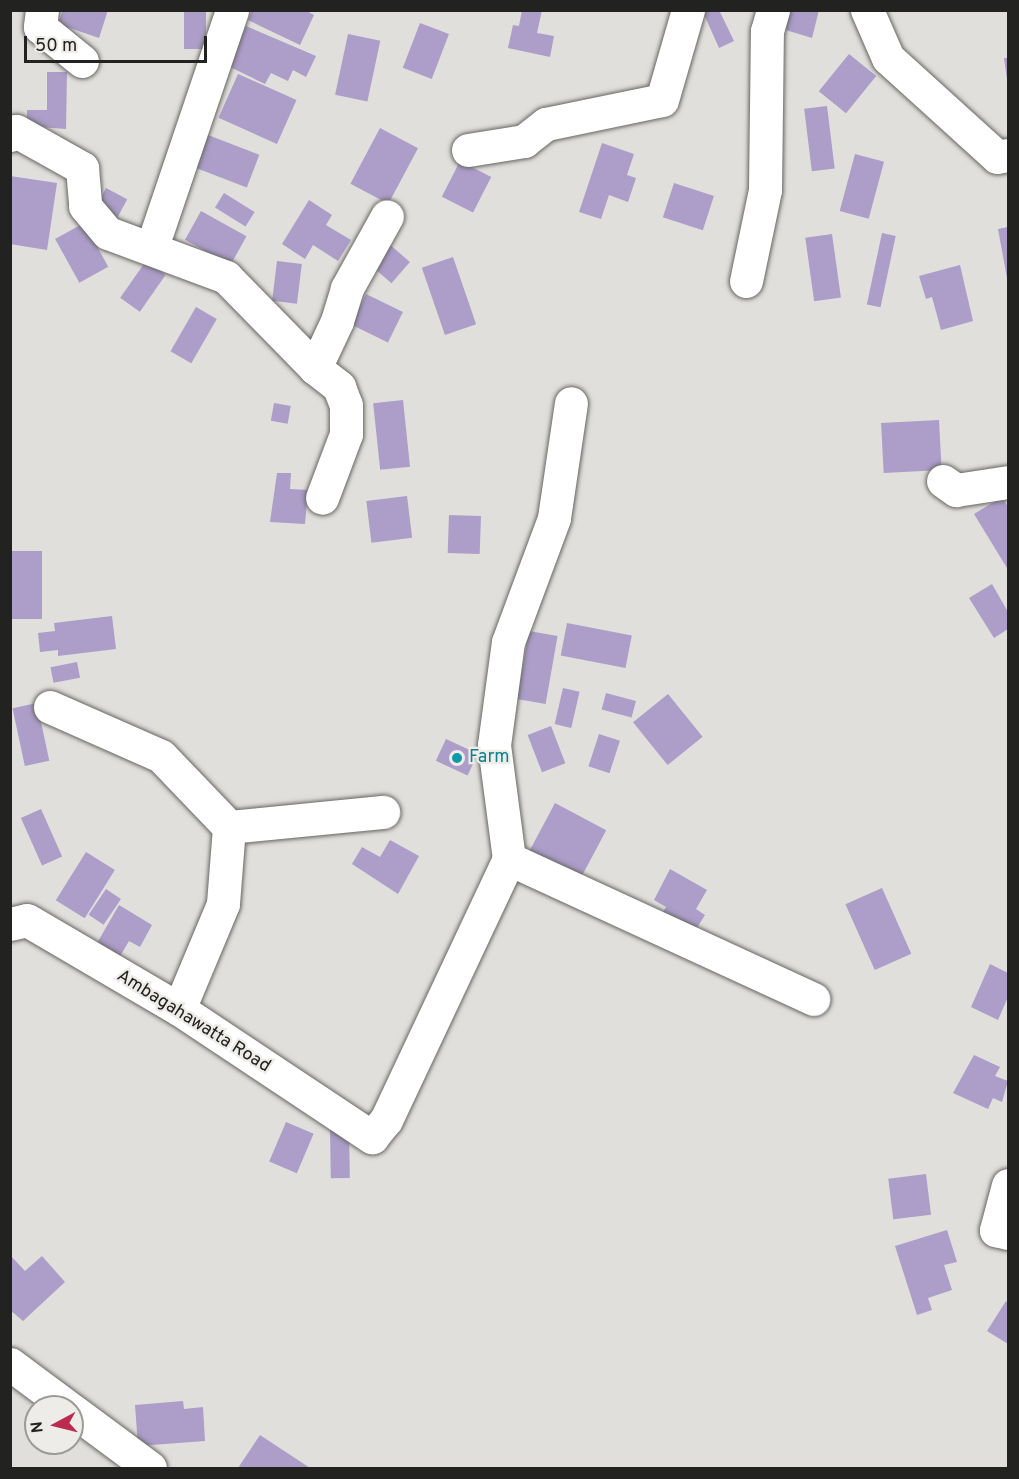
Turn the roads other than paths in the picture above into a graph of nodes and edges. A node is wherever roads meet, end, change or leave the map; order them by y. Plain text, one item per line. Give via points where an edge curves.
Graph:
1 (42, 10) edge
2 (232, 10) edge
3 (688, 10) edge
4 (773, 10) edge
5 (867, 10) edge
6 (82, 60) dead end
7 (10, 135) edge
8 (468, 150) dead end
9 (1008, 155) edge
10 (387, 216) dead end
11 (157, 232) dead end
12 (746, 281) dead end
13 (315, 368) junction
14 (572, 404) dead end
15 (943, 481) dead end
16 (1008, 482) edge
17 (322, 498) dead end
18 (50, 707) dead end
19 (383, 812) dead end
20 (229, 827) junction
21 (508, 859) junction
22 (10, 924) edge
23 (813, 999) dead end
24 (179, 1009) junction
25 (1008, 1185) edge
26 (1002, 1232) edge
27 (10, 1364) edge
28 (52, 1395) edge
29 (84, 1419) edge
30 (150, 1468) edge

1 - 6 street via 40,27
2 - 11 street
3 - 8 street via 662,100 546,124 524,141
4 - 12 street via 767,31 765,190
5 - 9 street via 888,58 997,157
7 - 13 street via 16,131 82,168 85,206 108,233 226,278
10 - 13 street via 346,288 338,321
13 - 17 street via 339,387 346,405 346,434
14 - 21 street via 554,518 508,642 494,746
15 - 16 street via 956,490
18 - 20 street via 161,756
19 - 20 street
20 - 24 street via 223,904
21 - 23 street
21 - 24 street, Ambagahawatta Road via 386,1120 372,1137
22 - 24 street, Ambagahawatta Road via 27,920
25 - 26 street
27 - 28 street
29 - 30 street

